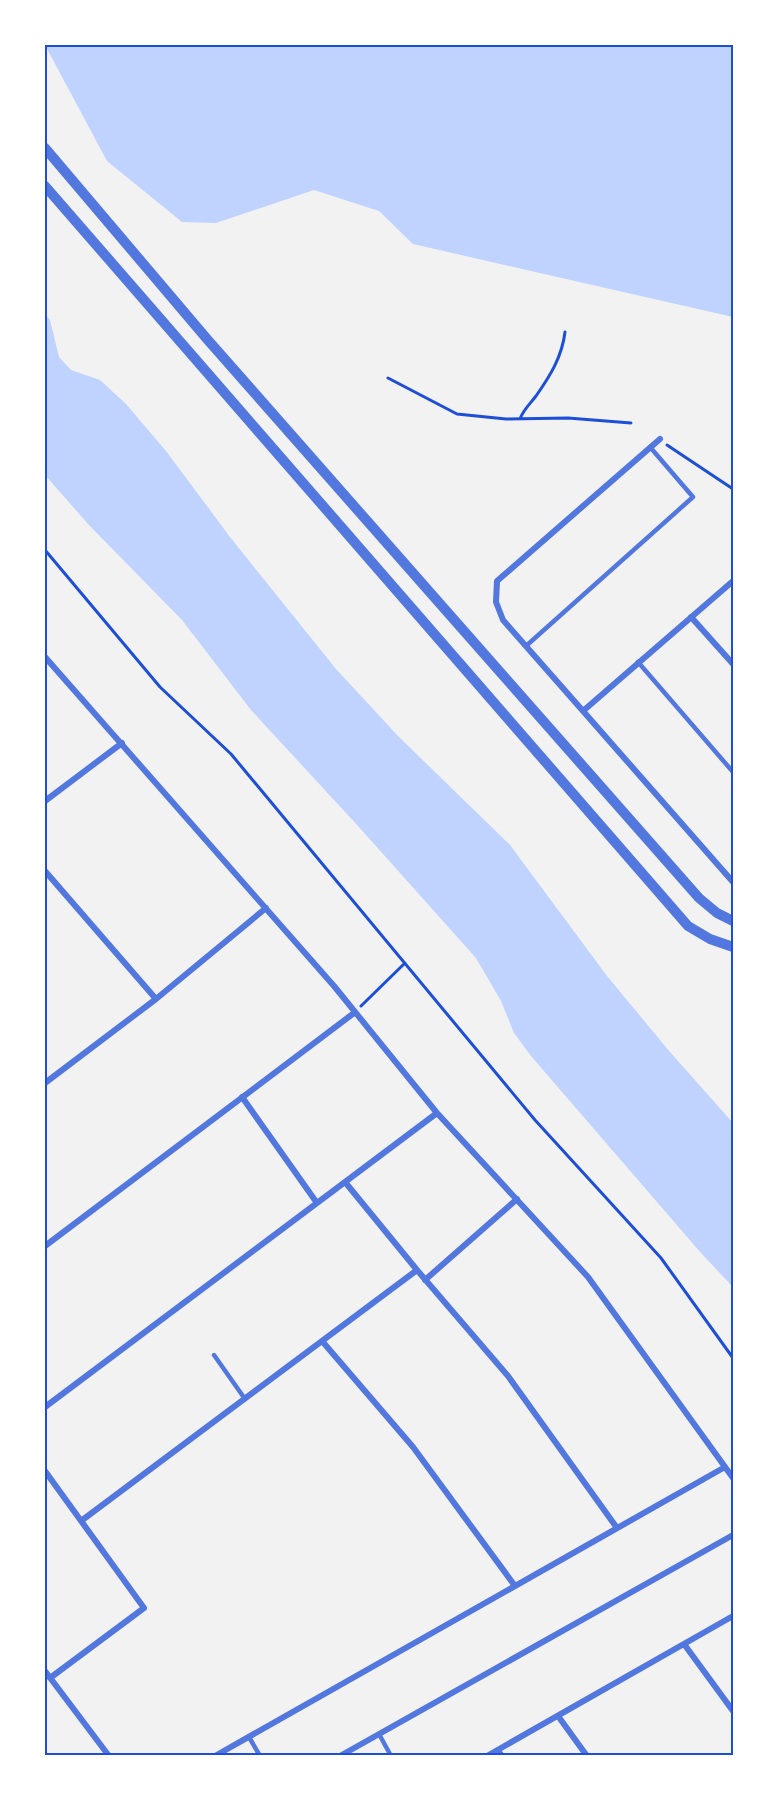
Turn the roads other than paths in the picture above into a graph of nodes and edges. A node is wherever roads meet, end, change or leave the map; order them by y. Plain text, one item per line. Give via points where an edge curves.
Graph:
1 (45, 148) edge
2 (45, 186) edge
3 (660, 439) road end
4 (651, 447) junction
5 (733, 580) edge
6 (691, 617) junction
7 (526, 646) junction
8 (45, 657) edge
9 (638, 662) junction
10 (733, 664) edge
11 (583, 711) junction
12 (122, 743) junction
13 (733, 772) edge
14 (45, 801) edge
15 (45, 871) edge
16 (733, 882) edge
17 (266, 908) junction
18 (733, 921) edge
19 (733, 947) edge
20 (156, 999) junction
21 (354, 1013) junction
22 (45, 1083) edge
23 (242, 1097) junction
24 (437, 1113) junction
25 (345, 1182) junction
26 (517, 1199) junction
27 (317, 1203) junction
28 (45, 1246) edge
29 (417, 1270) junction
30 (425, 1280) junction
31 (322, 1341) junction
32 (214, 1355) dead end
33 (245, 1399) junction
34 (45, 1407) edge
35 (725, 1467) junction
36 (45, 1471) edge
37 (733, 1478) edge
38 (81, 1521) junction
39 (617, 1528) junction
40 (733, 1535) edge
41 (515, 1586) junction
42 (733, 1616) edge
43 (684, 1644) junction
44 (45, 1671) edge
45 (50, 1678) junction
46 (733, 1711) edge
47 (558, 1716) junction
48 (379, 1734) junction
49 (249, 1737) junction
50 (498, 1750) junction
51 (109, 1756) edge
52 (215, 1756) edge
53 (260, 1756) edge
54 (340, 1756) edge
55 (391, 1756) edge
56 (487, 1756) edge
57 (503, 1756) edge
58 (587, 1756) edge

1 - 18 street via 207,339 699,898
2 - 19 street via 688,926
3 - 4 street
4 - 7 street via 497,581 495,602 499,613
4 - 7 lane via 693,498
5 - 6 street
6 - 9 street
6 - 10 street
7 - 11 street
8 - 12 street
9 - 11 street
9 - 13 lane
11 - 16 street
12 - 14 street
12 - 17 street
15 - 20 street
17 - 20 street
17 - 21 street
20 - 22 street
21 - 23 street
21 - 24 street
23 - 27 street
23 - 28 street
24 - 25 street
24 - 26 street
25 - 27 street
25 - 29 street
26 - 30 street
26 - 35 street via 588,1277
27 - 34 street
29 - 30 street
29 - 31 street
30 - 39 street via 508,1376
31 - 33 street
31 - 41 street via 413,1447
32 - 33 lane
33 - 38 street
35 - 37 street
35 - 39 street
36 - 38 street
38 - 45 street via 144,1608
39 - 41 street
40 - 48 street
41 - 49 street
42 - 43 street
43 - 46 street
43 - 47 street
44 - 45 street
45 - 51 street
47 - 50 street
47 - 58 street
48 - 54 street
48 - 55 lane
49 - 52 street
49 - 53 lane
50 - 56 street
50 - 57 lane

